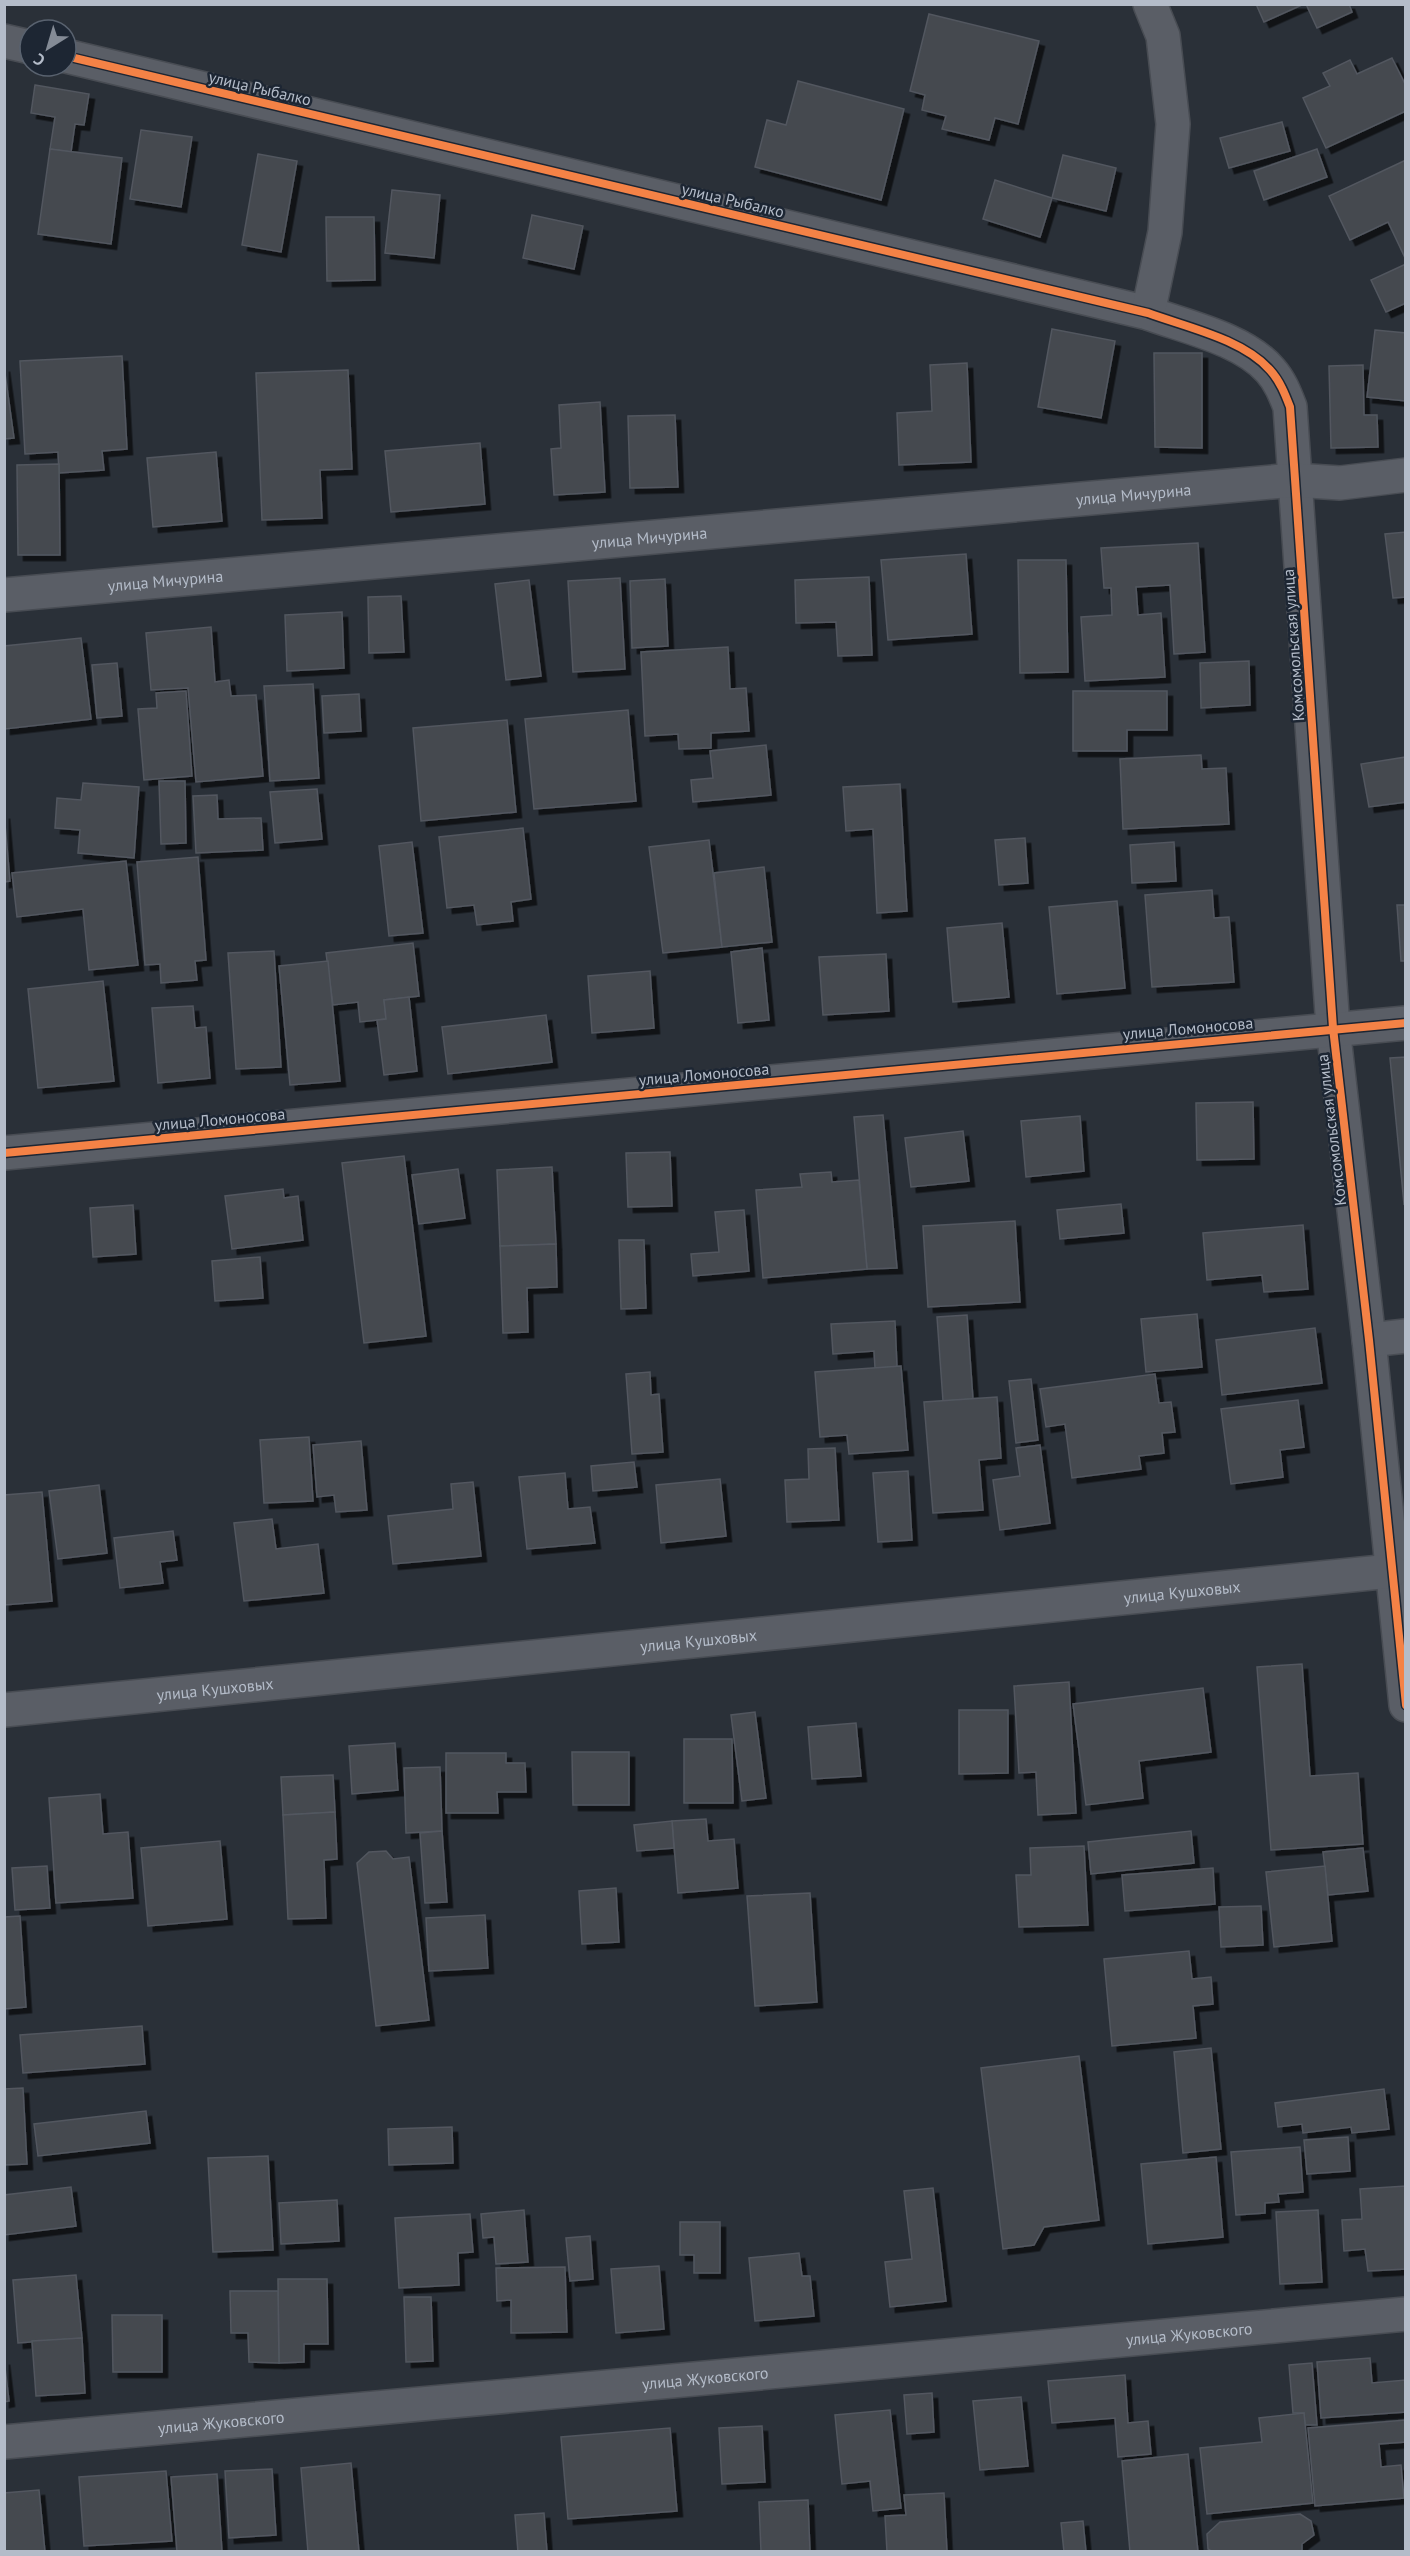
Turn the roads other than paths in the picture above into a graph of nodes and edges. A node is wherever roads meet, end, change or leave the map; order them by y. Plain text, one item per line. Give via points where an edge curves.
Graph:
1 (1150, 4) edge
2 (78, 59) edge
3 (1148, 313) junction
4 (1406, 475) edge
5 (1294, 480) junction
6 (4, 595) edge
7 (1406, 1023) edge
8 (1333, 1028) junction
9 (4, 1153) edge
10 (1406, 1336) edge
11 (1369, 1340) junction
12 (1392, 1571) junction
13 (1406, 1705) edge
14 (4, 1710) edge
15 (1406, 2314) edge
16 (4, 2442) edge

1 - 3 street via 1163,36 1173,124 1165,232
2 - 3 street, улица Рыбалко
3 - 5 street, улица Рыбалко via 1240,346 1270,369 1290,407
4 - 5 street, улица Мичурина via 1340,483
5 - 6 street, улица Мичурина
5 - 8 street, Комсомольская улица
7 - 8 street, улица Ломоносова
8 - 9 street, улица Ломоносова
8 - 11 street, Комсомольская улица
10 - 11 street
11 - 12 street, Комсомольская улица
12 - 13 street, Комсомольская улица
12 - 14 street, улица Кушховых
15 - 16 street, улица Жуковского

